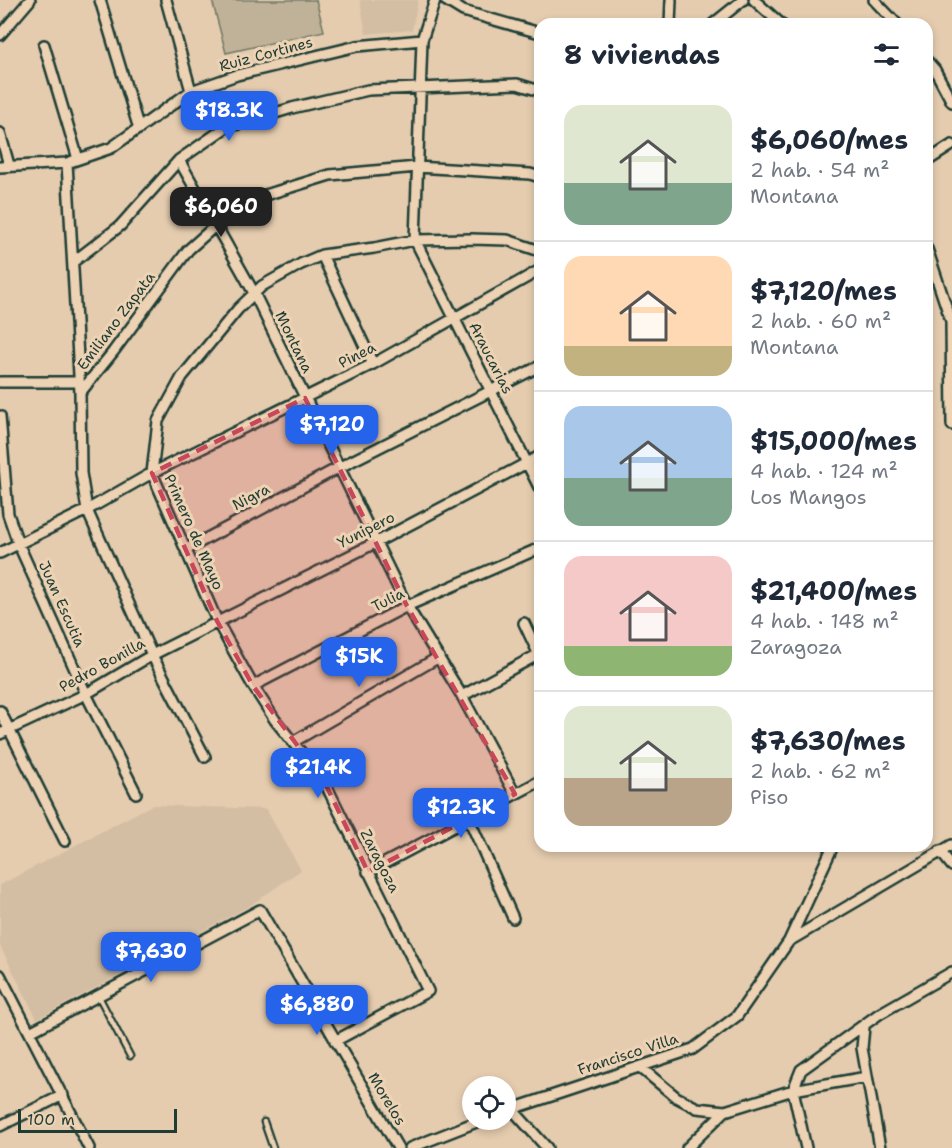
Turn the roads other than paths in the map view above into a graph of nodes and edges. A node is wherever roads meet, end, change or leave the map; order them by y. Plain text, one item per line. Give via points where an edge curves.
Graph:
1 (30, 0) edge
2 (100, 0) edge
3 (166, 0) edge
4 (435, 0) edge
5 (445, 0) edge
6 (670, 0) edge
7 (744, 0) edge
8 (754, 0) edge
9 (874, 0) edge
10 (670, 18) edge
11 (721, 18) edge
12 (774, 18) edge
13 (891, 18) edge
14 (0, 20) edge
15 (8, 27) junction
16 (534, 31) edge
17 (0, 35) edge
18 (422, 40) junction
19 (44, 45) dead end
20 (933, 68) edge
21 (420, 87) junction
22 (534, 89) edge
23 (191, 90) junction
24 (952, 102) edge
25 (139, 129) junction
26 (0, 133) edge
27 (952, 145) edge
28 (933, 157) edge
29 (78, 159) junction
30 (179, 160) junction
31 (66, 163) junction
32 (4, 166) edge
33 (417, 166) junction
34 (534, 175) edge
35 (215, 226) junction
36 (416, 240) junction
37 (534, 248) edge
38 (322, 255) junction
39 (73, 262) junction
40 (933, 267) edge
41 (534, 273) edge
42 (254, 293) junction
43 (455, 319) junction
44 (373, 364) junction
45 (534, 369) edge
46 (0, 382) edge
47 (79, 382) junction
48 (491, 392) junction
49 (80, 393) junction
50 (305, 398) junction
51 (951, 398) edge
52 (0, 416) edge
53 (952, 425) edge
54 (534, 459) edge
55 (526, 462) junction
56 (338, 468) junction
57 (152, 473) junction
58 (534, 477) edge
59 (87, 510) junction
60 (18, 543) junction
61 (375, 543) junction
62 (187, 549) junction
63 (534, 551) edge
64 (0, 553) edge
65 (407, 606) junction
66 (217, 621) junction
67 (524, 623) dead end
68 (534, 645) edge
69 (152, 655) junction
70 (439, 657) junction
71 (534, 659) edge
72 (253, 686) junction
73 (86, 694) junction
74 (462, 696) junction
75 (0, 711) edge
76 (275, 720) joint
77 (4, 732) edge
78 (293, 742) junction
79 (205, 757) dead end
80 (534, 784) edge
81 (136, 793) dead end
82 (515, 794) junction
83 (469, 819) junction
84 (65, 841) dead end
85 (952, 845) edge
86 (940, 851) junction
87 (830, 852) edge
88 (952, 866) edge
89 (368, 872) junction
90 (513, 918) dead end
91 (789, 941) junction
92 (952, 972) edge
93 (0, 975) edge
94 (98, 995) junction
95 (864, 1027) junction
96 (30, 1032) junction
97 (335, 1041) junction
98 (130, 1056) dead end
99 (640, 1067) junction
100 (867, 1077) junction
101 (793, 1090) junction
102 (63, 1095) junction
103 (516, 1108) edge
104 (725, 1111) junction
105 (516, 1117) edge
106 (264, 1122) dead end
107 (0, 1126) edge
108 (462, 1128) edge
109 (690, 1147) edge
110 (89, 1148) edge
111 (273, 1148) edge
112 (398, 1148) edge
113 (411, 1148) edge
114 (547, 1148) edge
115 (806, 1148) edge
116 (880, 1148) edge

1 - 15 street
2 - 25 street
3 - 23 street
4 - 18 street
5 - 16 street via 463,11
6 - 10 street
7 - 11 street
8 - 12 street
9 - 13 street
14 - 15 street
15 - 17 street
18 - 21 street
18 - 23 street, Ruiz Cortines via 357,46
19 - 29 street
20 - 24 street
21 - 22 street via 517,84
21 - 30 street via 369,90 225,128
21 - 33 street
23 - 25 street, Ruiz Cortines
25 - 29 street, Ruiz Cortines via 111,148
26 - 32 street
27 - 28 street
29 - 31 street, Ruiz Cortines
30 - 35 street, Montana
30 - 39 street via 120,226
31 - 32 street, Ruiz Cortines
31 - 39 street, Emiliano Zapata
33 - 34 street, Emiliano Zapata
33 - 35 street, Emiliano Zapata via 330,175 259,197
33 - 36 street
35 - 42 street, Montana
35 - 49 street, Emiliano Zapata via 188,250
36 - 37 street via 507,240
36 - 38 street, Primero de Mayo
36 - 43 street, Araucarias
38 - 42 street, Primero de Mayo
38 - 44 street
39 - 47 street, Emiliano Zapata
40 - 51 street via 951,321
41 - 43 street, Pinea
42 - 50 street, Montana
42 - 57 street, Primero de Mayo via 182,377 158,421
43 - 44 street, Pinea
43 - 48 street, Araucarias
44 - 50 street, Pinea
45 - 48 street, Nigra
46 - 47 street
47 - 49 street, Emiliano Zapata
48 - 55 street, Araucarias
48 - 56 street, Nigra
49 - 59 street, Emiliano Zapata via 81,473
50 - 56 street, Montana
50 - 57 street, Pinea
51 - 53 street
52 - 60 street, Juan Escutia via 8,514
54 - 55 street
55 - 58 street, Araucarias
55 - 61 street, Yunipero
56 - 61 street, Montana
56 - 62 street, Nigra
57 - 59 street, Pinea
57 - 62 street, Primero de Mayo
59 - 60 street, Pinea
59 - 69 street, Emiliano Zapata
60 - 64 street, Pinea
60 - 73 street, Juan Escutia
61 - 65 street, Montana
61 - 66 street, Yunipero
62 - 66 street, Primero de Mayo
63 - 65 street, Tulia
65 - 70 street, Montana
65 - 72 street, Tulia
66 - 69 street, Pedro Bonilla
66 - 72 street, Primero de Mayo
67 - 68 street
69 - 73 street, Pedro Bonilla
69 - 79 street, Emiliano Zapata
70 - 74 street, Montana
70 - 78 street
71 - 74 street
72 - 76 street, Primero de Mayo
73 - 77 street, Pedro Bonilla
73 - 81 street, Juan Escutia
74 - 82 street, Montana
75 - 77 street
76 - 78 street, Zaragoza
77 - 84 street
78 - 89 street, Zaragoza via 324,781
80 - 82 street
82 - 83 street
83 - 89 street
83 - 90 street
85 - 86 street
86 - 88 street
86 - 91 street
87 - 91 street, Francisco Villa
89 - 97 street, Zaragoza via 428,991
91 - 99 street, Francisco Villa via 737,1016 693,1049
92 - 95 street via 879,1014
93 - 96 street
94 - 96 street
94 - 97 street, Morelos via 260,910
94 - 98 lane
95 - 100 street via 862,1048
95 - 101 street via 801,1070
96 - 102 street
97 - 112 street, Morelos
99 - 103 street, Francisco Villa
99 - 104 street via 676,1097 697,1108
100 - 101 street
100 - 116 street
101 - 104 street
101 - 115 street
102 - 107 street
102 - 110 street
104 - 109 street
105 - 114 street
106 - 111 lane
108 - 113 street

